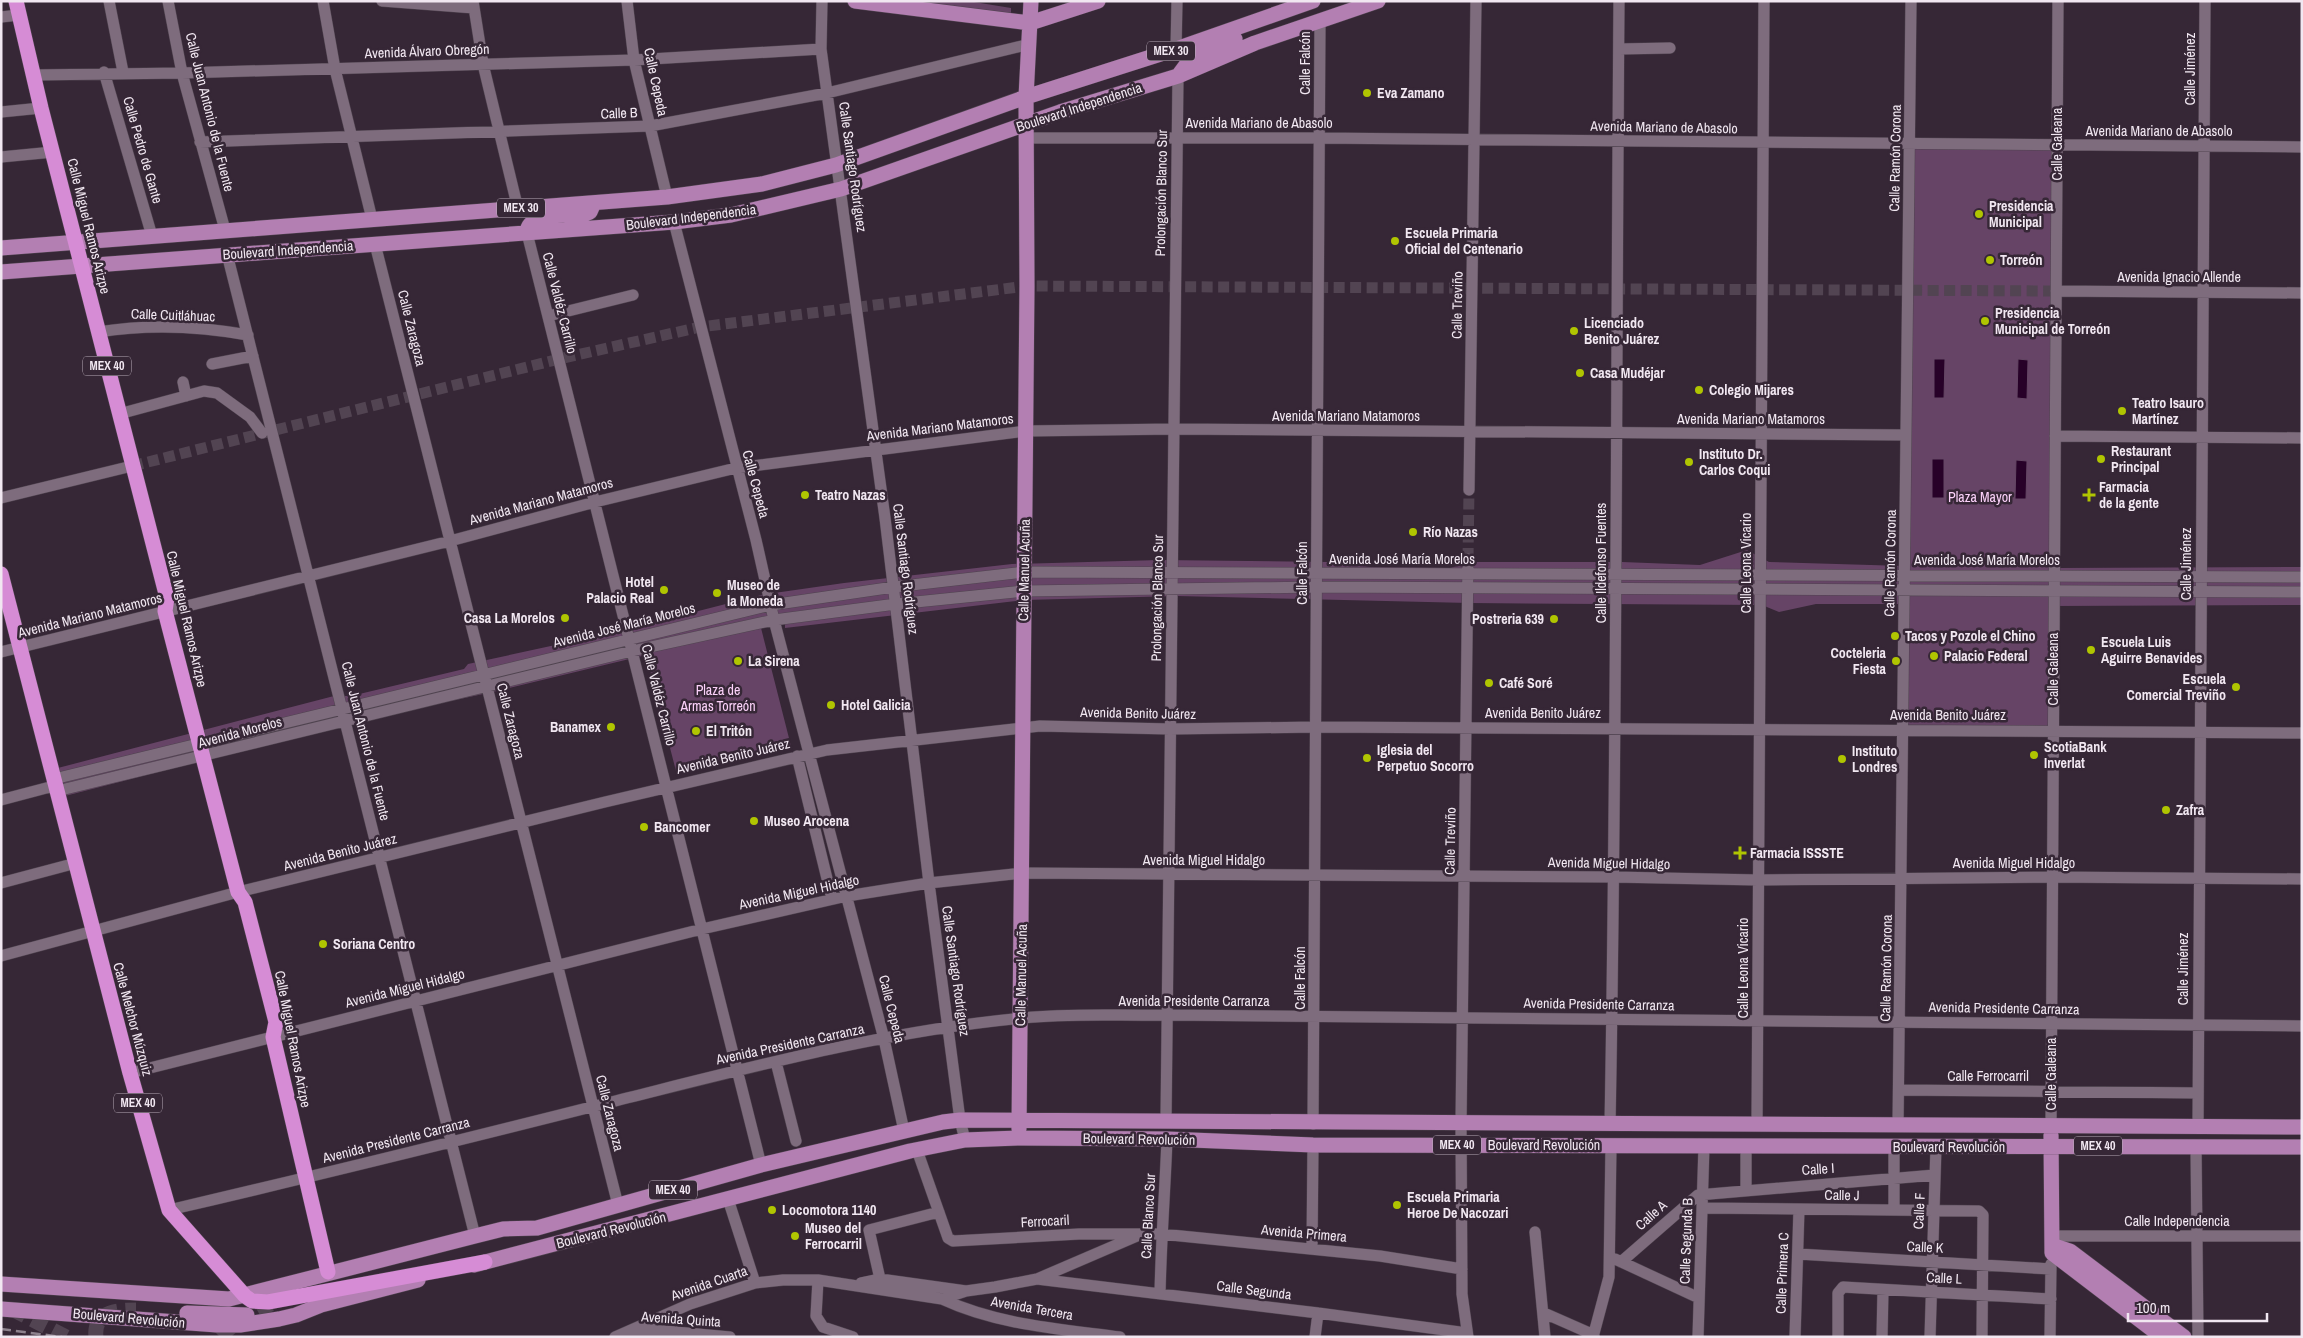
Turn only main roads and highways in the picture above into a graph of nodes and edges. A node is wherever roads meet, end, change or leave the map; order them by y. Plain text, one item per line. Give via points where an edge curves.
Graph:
1 (855, 1) edge
2 (1031, 1) edge
3 (1098, 1) edge
4 (1314, 1) edge
5 (1378, 1) edge
6 (18, 8) edge
7 (1263, 19) junction
8 (1030, 23) junction
9 (1178, 76) junction
10 (1026, 97) junction
11 (1027, 131) junction
12 (594, 203) junction
13 (372, 219) junction
14 (527, 233) junction
15 (77, 242) junction
16 (1, 248) edge
17 (315, 248) junction
18 (82, 266) junction
19 (1, 272) edge
20 (1, 574) edge
21 (6, 609) edge
22 (1020, 1120) junction
23 (2051, 1126) junction
24 (2302, 1127) edge
25 (1019, 1138) junction
26 (2051, 1146) junction
27 (2302, 1147) edge
28 (537, 1228) junction
29 (2052, 1244) junction
30 (485, 1262) junction
31 (328, 1272) junction
32 (2, 1284) edge
33 (307, 1286) dead end
34 (246, 1296) junction
35 (321, 1305) junction
36 (4, 1309) edge
37 (136, 1310) tunnel mouth
38 (2162, 1337) edge
39 (2184, 1337) edge

1 - 8 main road
2 - 8 main road, Calle Manuel Acuña
3 - 8 main road
4 - 7 main road, Boulevard Independencia / MEX 30
5 - 9 main road, Boulevard Independencia / MEX 30 via 1255,43
6 - 15 highway, Calle Miguel Ramos Arizpe / MEX 40
7 - 9 main road via 1229,42 1192,56
7 - 10 main road, Boulevard Independencia / MEX 30
8 - 10 main road, Calle Manuel Acuña
9 - 11 main road, Boulevard Independencia / MEX 30
10 - 11 main road, Calle Manuel Acuña
10 - 12 main road, Boulevard Independencia / MEX 30 via 836,165 762,184
11 - 14 main road, Boulevard Independencia / MEX 30 via 840,190 731,215
11 - 22 main road, Calle Manuel Acuña
12 - 13 main road, Boulevard Independencia / MEX 30
12 - 14 main road via 590,212 585,214 538,218 530,223
13 - 15 main road, Boulevard Independencia / MEX 30
13 - 17 main road via 374,229 369,235 326,240
14 - 17 main road, Boulevard Independencia / MEX 30
15 - 16 main road, Boulevard Independencia / MEX 30
15 - 18 highway, Calle Miguel Ramos Arizpe / MEX 40
17 - 18 main road, Boulevard Independencia / MEX 30
18 - 19 main road, Boulevard Independencia / MEX 30
18 - 31 highway, Calle Miguel Ramos Arizpe / MEX 40 via 167,598 165,611 238,892 246,902 276,1022 273,1037
20 - 21 highway, Calle Melchor Múzquiz / MEX 40
21 - 34 highway, Calle Melchor Múzquiz / MEX 40 via 20,648 130,1073 169,1210
22 - 23 main road, MEX 40
22 - 25 main road, Calle Manuel Acuña
22 - 28 main road, MEX 40 via 960,1120 904,1131 761,1166
23 - 24 main road, MEX 40
23 - 26 main road, Calle Galeana
25 - 26 main road, Boulevard Revolución / MEX 40 via 1313,1144
25 - 30 main road, Boulevard Revolución / MEX 40 via 965,1140 917,1150
26 - 27 main road, Boulevard Revolución / MEX 40
26 - 29 main road, Calle Galeana
28 - 31 main road, MEX 40 via 503,1229
28 - 33 main road
29 - 38 main road
29 - 39 main road via 2070,1251
30 - 34 highway, MEX 40 via 268,1302 252,1301
30 - 35 main road, Boulevard Revolución
31 - 34 main road, MEX 40
32 - 34 main road via 206,1298
32 - 36 main road
35 - 36 main road, Boulevard Revolución via 288,1317 232,1325
35 - 37 main road via 235,1315

